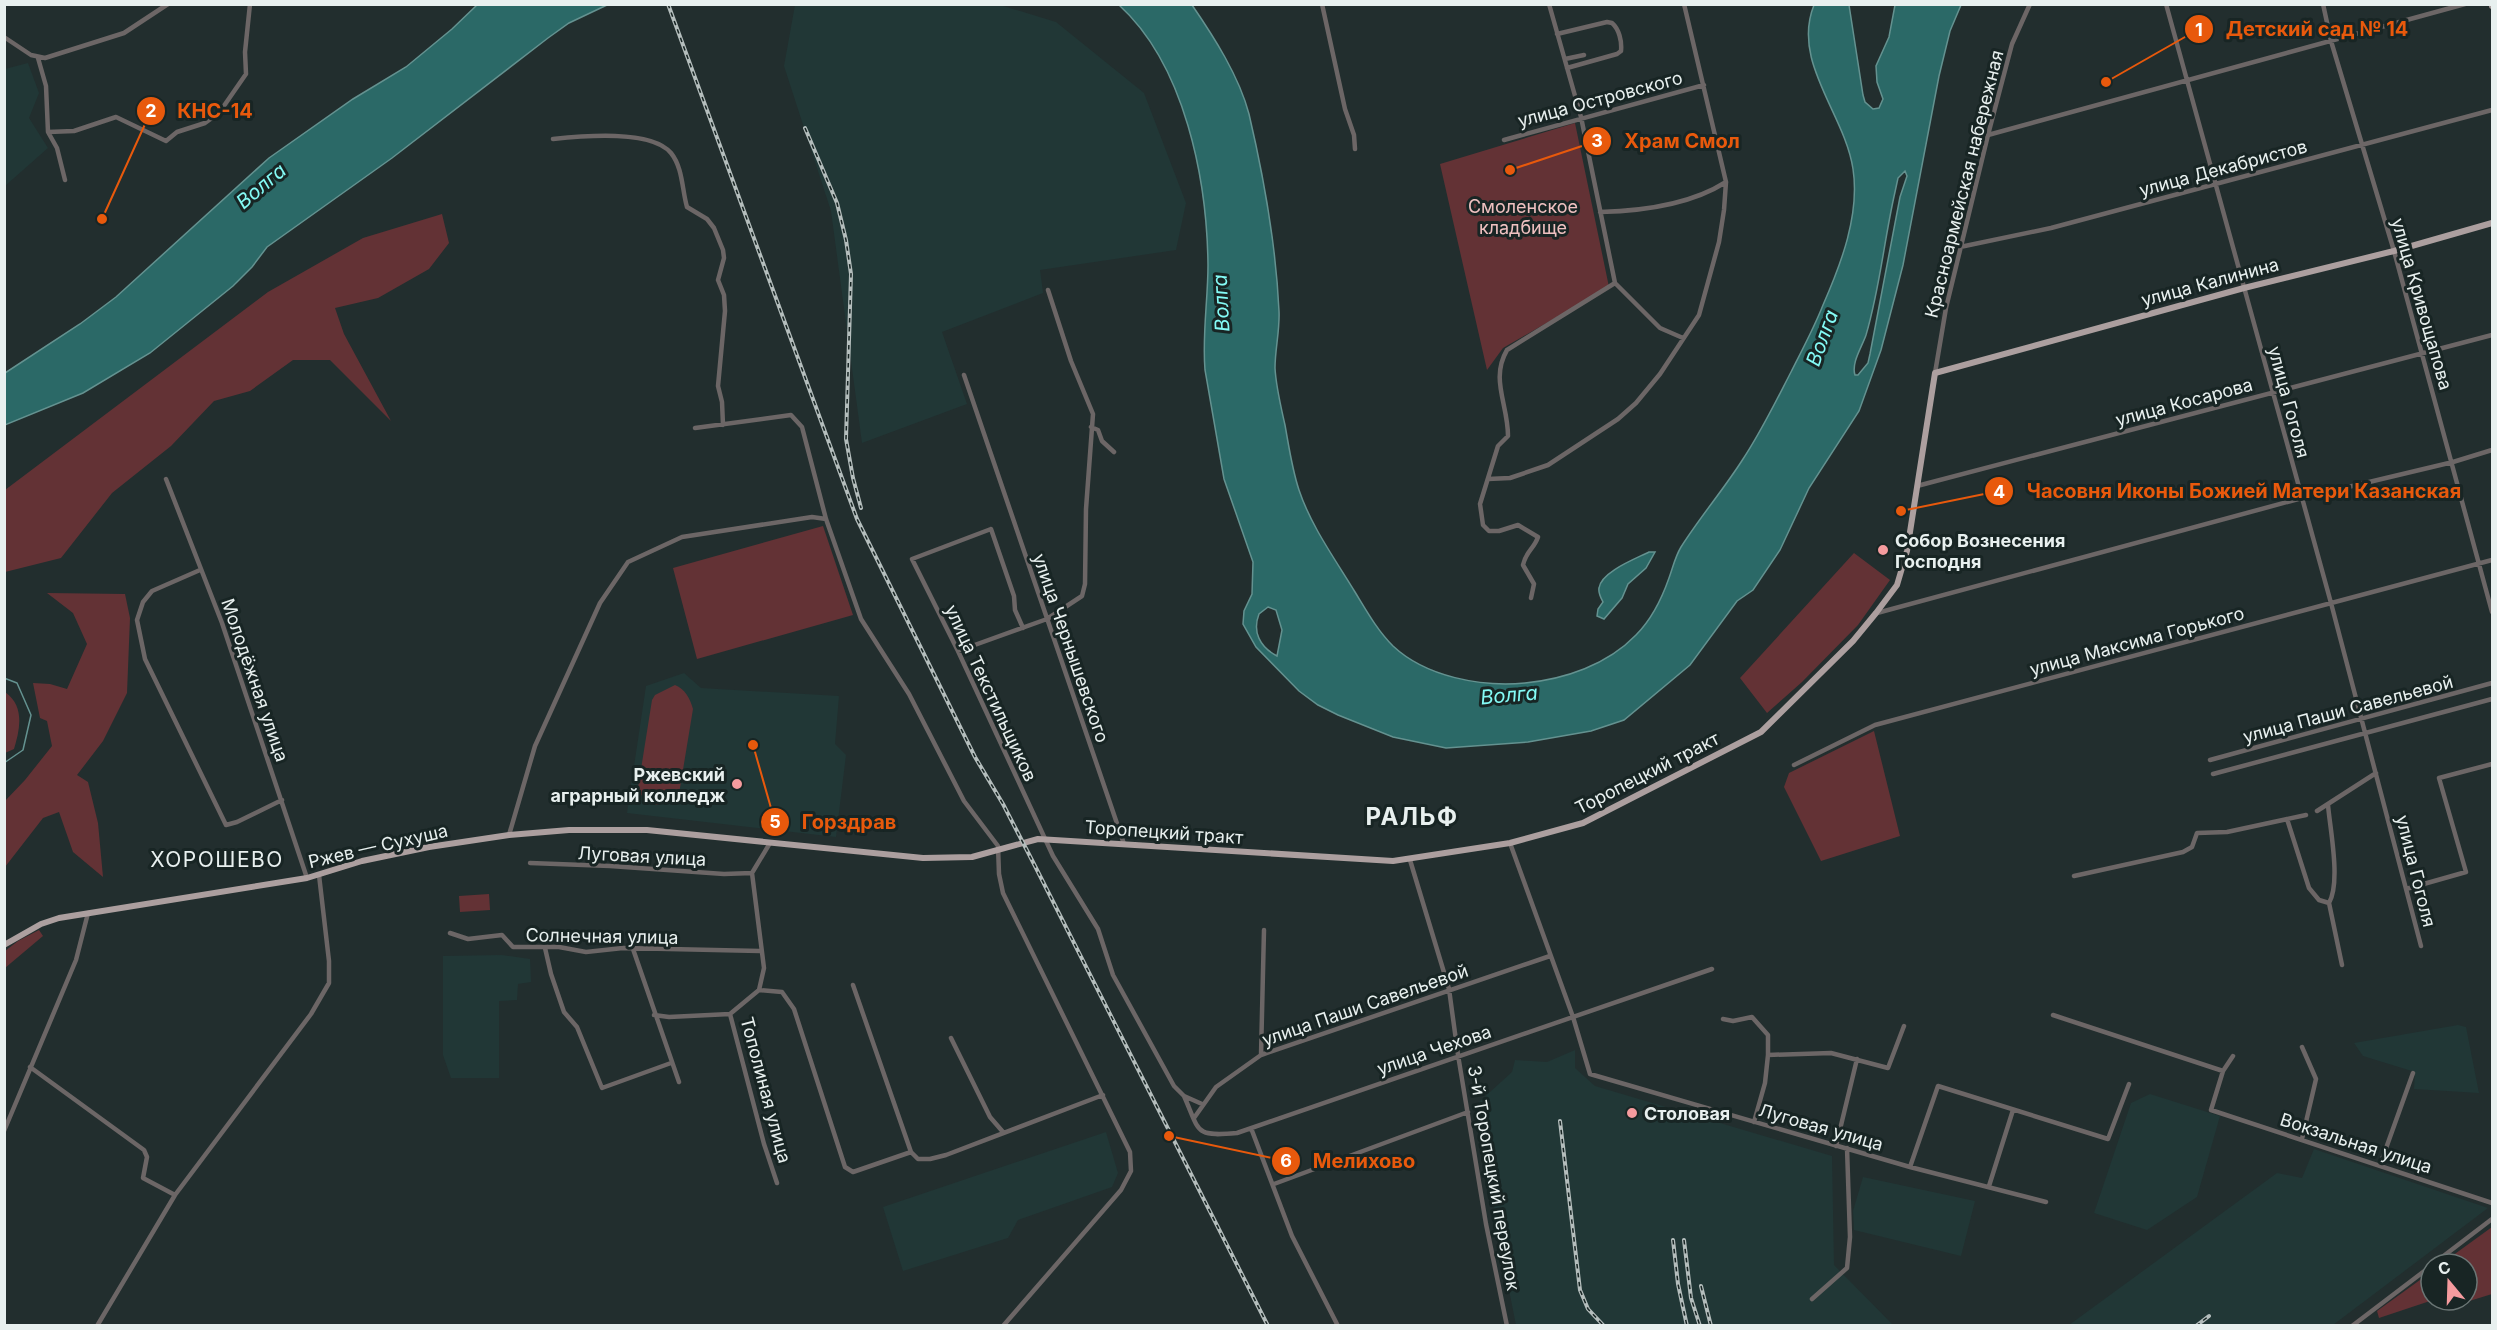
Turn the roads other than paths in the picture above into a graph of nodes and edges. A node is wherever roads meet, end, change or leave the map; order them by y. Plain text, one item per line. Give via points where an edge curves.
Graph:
1 (168, 4) edge
2 (250, 4) edge
3 (1322, 4) edge
4 (1549, 4) edge
5 (1684, 4) edge
6 (2030, 4) edge
7 (2166, 4) edge
8 (2324, 4) edge
9 (2465, 4) edge
10 (1557, 34) junction
11 (4, 37) edge
12 (2331, 41) junction
13 (1584, 55) dead end
14 (38, 58) junction
15 (1565, 59) junction
16 (1567, 68) junction
17 (2186, 81) junction
18 (1704, 85) junction
19 (2493, 110) edge
20 (1581, 117) junction
21 (48, 132) junction
22 (1988, 135) junction
23 (553, 139) dead end
24 (1503, 140) dead end
25 (2362, 145) junction
26 (1355, 149) dead end
27 (65, 180) dead end
28 (1726, 182) junction
29 (2216, 183) junction
30 (1600, 212) junction
31 (2493, 223) edge
32 (1960, 247) junction
33 (2394, 251) junction
34 (1616, 283) junction
35 (2244, 288) junction
36 (1048, 290) dead end
37 (2493, 335) edge
38 (1683, 338) junction
39 (2422, 354) junction
40 (1935, 372) junction
41 (964, 375) dead end
42 (2273, 392) junction
43 (723, 424) junction
44 (695, 428) dead end
45 (1091, 428) junction
46 (2493, 450) edge
47 (1114, 452) dead end
48 (2452, 462) junction
49 (166, 479) dead end
50 (1488, 479) junction
51 (1917, 486) junction
52 (2302, 498) junction
53 (826, 519) junction
54 (2493, 560) edge
55 (2480, 563) junction
56 (200, 570) junction
57 (1531, 598) dead end
58 (2331, 603) junction
59 (2493, 612) edge
60 (1876, 613) junction
61 (1047, 619) junction
62 (1023, 628) junction
63 (958, 651) junction
64 (2493, 683) edge
65 (2493, 699) edge
66 (2362, 718) junction
67 (2366, 734) junction
68 (2210, 760) dead end
69 (2493, 764) edge
70 (1794, 765) dead end
71 (2376, 773) junction
72 (2213, 774) dead end
73 (282, 800) junction
74 (2328, 805) junction
75 (2317, 811) dead end
76 (2306, 816) dead end
77 (2287, 819) junction
78 (509, 835) junction
79 (1045, 839) junction
80 (770, 843) junction
81 (1510, 843) junction
82 (1124, 844) junction
83 (999, 850) junction
84 (1410, 860) junction
85 (530, 863) dead end
86 (752, 873) junction
87 (319, 874) junction
88 (2074, 876) dead end
89 (307, 878) junction
90 (2406, 889) junction
91 (2328, 903) junction
92 (88, 913) junction
93 (1264, 930) dead end
94 (450, 933) dead end
95 (4, 945) edge
96 (2421, 946) dead end
97 (545, 948) junction
98 (633, 949) junction
99 (760, 951) junction
100 (1550, 956) junction
101 (2342, 965) dead end
102 (1712, 969) dead end
103 (854, 985) dead end
104 (1449, 989) junction
105 (759, 990) junction
106 (730, 1014) junction
107 (654, 1015) junction
108 (2053, 1015) dead end
109 (1573, 1017) junction
110 (1723, 1019) dead end
111 (1904, 1026) dead end
112 (951, 1038) dead end
113 (2302, 1047) dead end
114 (1261, 1055) junction
115 (1458, 1055) junction
116 (1768, 1055) junction
117 (2233, 1056) dead end
118 (1857, 1059) junction
119 (671, 1063) junction
120 (30, 1067) junction
121 (2223, 1071) junction
122 (2413, 1073) dead end
123 (679, 1082) dead end
124 (2129, 1084) dead end
125 (1102, 1095) junction
126 (1184, 1096) junction
127 (1202, 1104) junction
128 (2013, 1110) junction
129 (1468, 1112) junction
130 (1194, 1118) junction
131 (1754, 1122) junction
132 (1251, 1128) junction
133 (4, 1131) edge
134 (1003, 1132) junction
135 (2302, 1139) junction
136 (1836, 1146) junction
137 (1847, 1148) junction
138 (910, 1152) junction
139 (2380, 1165) junction
140 (1911, 1167) junction
141 (777, 1183) dead end
142 (1274, 1184) junction
143 (1989, 1186) junction
144 (175, 1195) junction
145 (2046, 1202) dead end
146 (2493, 1203) edge
147 (2493, 1219) edge
148 (2449, 1252) edge
149 (2419, 1275) edge
150 (1812, 1299) dead end
151 (97, 1326) edge
152 (1003, 1326) edge
153 (1338, 1326) edge
154 (1507, 1326) edge
155 (2352, 1326) edge

1 - 14 street via 124,33
2 - 21 street via 246,74 219,113 205,123 177,132 166,141 116,117 74,131
3 - 26 street
4 - 10 street
5 - 18 street
6 - 22 street, Красноармейская набережная via 2012,44
7 - 17 street, улица Гоголя
8 - 12 street, улица Кривощапова
9 - 12 street
10 - 15 street
10 - 16 street via 1607,22 1617,27 1621,51
11 - 14 street
12 - 17 street
12 - 25 street, улица Кривощапова
13 - 15 street
14 - 21 street via 46,87
15 - 16 street
16 - 20 street
17 - 22 street
17 - 29 street, улица Гоголя
18 - 20 street, улица Островского
18 - 28 street
19 - 25 street, улица Декабристов
20 - 24 street, улица Островского
20 - 30 street
21 - 27 street via 57,148
22 - 32 street, Красноармейская набережная
23 - 43 street via 643,139 671,153 679,168 687,207 707,219 723,250 718,280 725,311 718,386
25 - 29 street, улица Декабристов
25 - 33 street, улица Кривощапова
28 - 30 street via 1712,191 1670,203
28 - 38 street via 1719,242 1699,315
29 - 32 street, улица Декабристов via 2051,228
29 - 35 street, улица Гоголя
30 - 34 street
31 - 33 main road, улица Калинина
32 - 40 street, Красноармейская набережная
33 - 35 main road, улица Калинина
33 - 39 street, улица Кривощапова
34 - 38 street via 1660,328
34 - 50 street via 1507,350 1498,375 1508,436 1498,446
35 - 40 main road, улица Калинина
35 - 42 street, улица Гоголя
36 - 45 street via 1093,414
37 - 39 street, улица Косарова
38 - 50 street via 1642,396 1618,419 1548,465 1510,478
39 - 42 street, улица Косарова
39 - 48 street, улица Кривощапова
40 - 51 main road, Торопецкий тракт
41 - 61 street, улица Чернышевского
42 - 51 street, улица Косарова
42 - 52 street, улица Гоголя
43 - 44 street
43 - 53 street via 791,416 802,427
45 - 47 street via 1098,430 1102,441
45 - 61 street via 1085,584 1082,596
46 - 48 street
48 - 52 street
48 - 55 street, улица Кривощапова
49 - 56 street, Молодёжная улица
50 - 57 street via 1480,504 1483,525 1489,531 1518,525 1539,537 1525,553 1523,566 1534,585
51 - 60 main road, Торопецкий тракт via 1897,585
52 - 58 street, улица Гоголя
52 - 60 street
53 - 78 street via 682,537 628,562 600,603 535,746
53 - 83 street via 861,619 909,694 964,801
54 - 55 street, улица Максима Горького
55 - 58 street, улица Максима Горького
55 - 59 street, улица Кривощапова
56 - 73 street, Молодёжная улица
56 - 73 street via 152,591 143,602 137,620 144,659 226,825
58 - 66 street, улица Гоголя
58 - 70 street, улица Максима Горького via 1875,725
60 - 81 main road, Торопецкий тракт via 1761,732 1583,824
61 - 62 street
61 - 82 street, улица Чернышевского
62 - 63 street
62 - 63 street, улица Текстильщиков via 991,529 912,559
63 - 79 street, улица Текстильщиков
64 - 66 street, улица Паши Савельевой
65 - 67 street, улица Паши Савельевой
66 - 67 street, улица Гоголя
66 - 68 street, улица Паши Савельевой
67 - 71 street, улица Гоголя
67 - 72 street, улица Паши Савельевой
69 - 90 street via 2439,778 2466,872
71 - 74 street
71 - 90 street, улица Гоголя
73 - 89 street, Молодёжная улица
74 - 75 street
74 - 91 street via 2334,870
76 - 77 street
77 - 88 street via 2227,832 2196,833 2192,847 2182,852
77 - 91 street via 2309,888 2319,900
78 - 80 main road, Ржев — Сухуша via 626,829
78 - 87 main road, Ржев — Сухуша via 396,853
79 - 82 main road, Торопецкий тракт
79 - 83 main road, Торопецкий тракт
79 - 126 street via 1098,929 1113,975 1165,1072
80 - 83 main road via 923,858 972,857
80 - 86 street
81 - 84 main road, Торопецкий тракт
81 - 100 street
82 - 84 main road, Торопецкий тракт
83 - 125 street via 1003,893
84 - 104 street, 3-й Торопецкий переулок
85 - 86 street, Луговая улица
86 - 99 street, Тополиная улица
87 - 89 main road, Ржев — Сухуша
87 - 144 street via 329,983 311,1014
89 - 92 main road, Ржев — Сухуша
90 - 96 street, улица Гоголя
91 - 101 street
92 - 95 main road, Ржев — Сухуша via 41,924
92 - 120 street via 76,960
93 - 114 street
94 - 97 street, Солнечная улица via 468,939 502,935 513,947
97 - 98 street, Солнечная улица via 586,952
97 - 119 street via 564,1012 577,1027 602,1088
98 - 99 street, Солнечная улица
98 - 107 street
99 - 105 street, Тополиная улица via 764,968
100 - 104 street, улица Паши Савельевой
100 - 109 street
102 - 109 street, улица Чехова
103 - 138 street
104 - 114 street, улица Паши Савельевой
104 - 115 street, 3-й Торопецкий переулок
105 - 106 street, Тополиная улица
105 - 138 street via 782,992 794,1009 844,1167 853,1172
106 - 107 street
106 - 141 street, Тополиная улица
107 - 119 street
108 - 121 street
109 - 115 street, улица Чехова
109 - 131 street, Луговая улица via 1590,1074
110 - 116 street via 1752,1017 1768,1035
111 - 118 street via 1888,1068
112 - 134 street via 990,1118
113 - 135 street via 2316,1079
114 - 127 street, улица Паши Савельевой via 1216,1087
115 - 129 street, 3-й Торопецкий переулок
115 - 132 street, улица Чехова
116 - 118 street via 1831,1053
116 - 131 street via 1766,1083
117 - 121 street
118 - 136 street
119 - 123 street
120 - 133 street
120 - 144 street via 144,1150 147,1157 143,1179
121 - 135 street, Вокзальная улица via 2211,1110
122 - 139 street
124 - 128 street via 2108,1139
125 - 134 street
125 - 152 street via 1130,1152 1128,1179
126 - 127 street
126 - 130 street, улица Чехова
127 - 130 street, улица Паши Савельевой
128 - 140 street via 1938,1086
128 - 143 street
129 - 142 street
129 - 154 street, 3-й Торопецкий переулок
130 - 132 street, улица Чехова via 1198,1129 1209,1134
131 - 136 street, Луговая улица
132 - 142 street
134 - 138 street via 930,1159 918,1159
135 - 139 street, Вокзальная улица
136 - 137 street, Луговая улица
137 - 140 street, Луговая улица
137 - 150 street via 1847,1268
139 - 146 street, Вокзальная улица
140 - 143 street, Луговая улица
142 - 153 street via 1292,1236
143 - 145 street, Луговая улица
144 - 151 street
147 - 148 street
149 - 155 street

